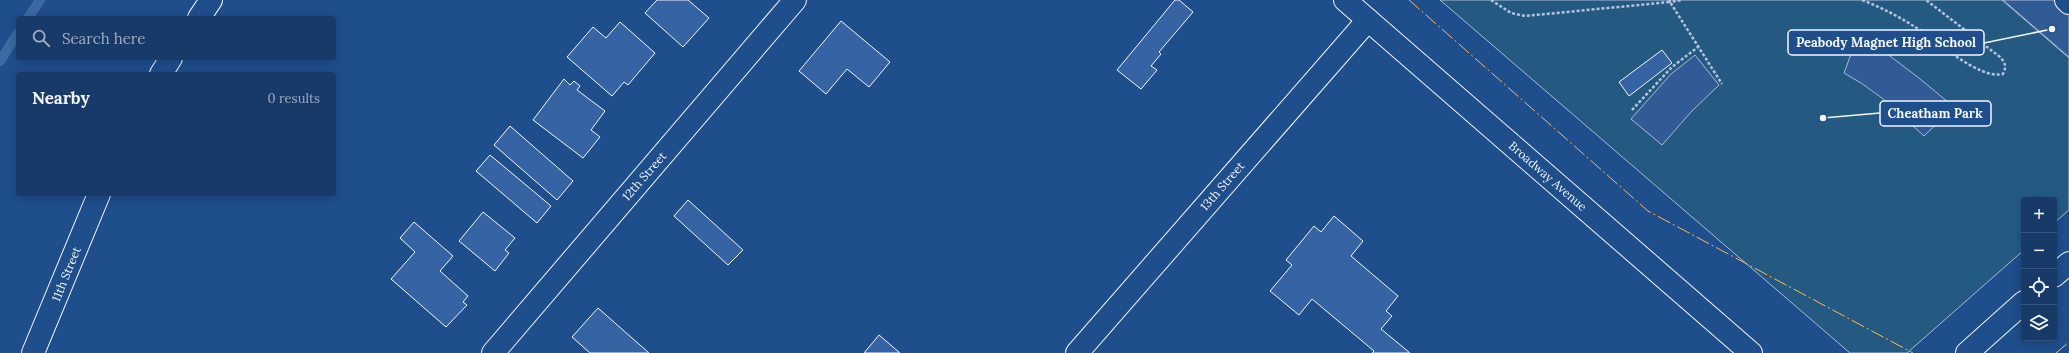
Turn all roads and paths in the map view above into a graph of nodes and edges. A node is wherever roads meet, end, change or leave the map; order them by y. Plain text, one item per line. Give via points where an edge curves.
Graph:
1 (211, 0) edge
2 (795, 0) edge
3 (1345, 0) edge
4 (1491, 0) edge
5 (1682, 0) edge
6 (1862, 0) edge
7 (1926, 0) edge
8 (2066, 0) edge
9 (1669, 1) edge
10 (2069, 3) edge
11 (200, 16) edge
12 (1368, 20) junction
13 (1698, 47) junction
14 (170, 60) edge
15 (162, 72) edge
16 (1722, 84) dead end
17 (1632, 110) dead end
18 (98, 196) edge
19 (2069, 263) edge
20 (2057, 273) edge
21 (2021, 305) edge
22 (33, 353) edge
23 (493, 353) edge
24 (1076, 353) edge
25 (1751, 353) edge
26 (1967, 353) edge

1 - 11 street
2 - 23 street, 12th Street
3 - 12 street, Broadway Avenue
4 - 9 path via 1511,13 1525,16
5 - 9 path
6 - 7 path via 1884,8 1970,64 1997,75 2003,74 2006,69 2000,57
8 - 10 street
9 - 13 path
12 - 24 street, 13th Street
12 - 25 street, Broadway Avenue
13 - 16 path
13 - 17 path via 1672,67
14 - 15 street
18 - 22 street, 11th Street
19 - 20 street
21 - 26 street

